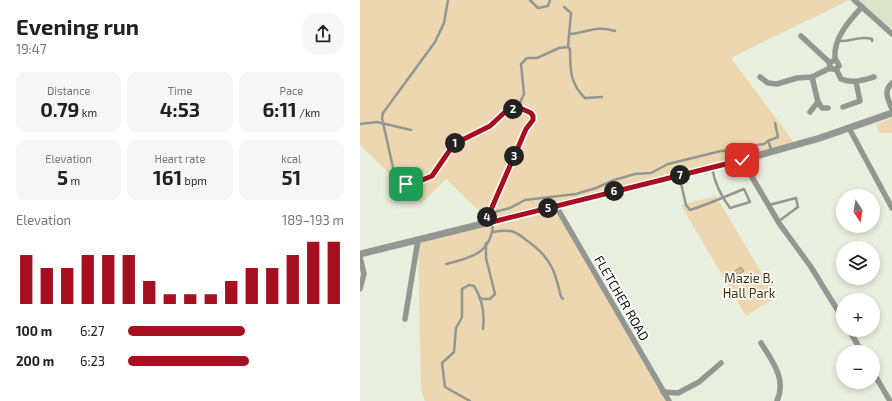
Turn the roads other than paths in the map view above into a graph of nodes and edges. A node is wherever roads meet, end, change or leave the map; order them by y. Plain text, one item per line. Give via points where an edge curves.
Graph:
1 (448, 0) edge
2 (530, 0) edge
3 (550, 0) edge
4 (854, 0) edge
5 (564, 7) dead end
6 (862, 7) junction
7 (615, 31) dead end
8 (569, 34) junction
9 (892, 34) edge
10 (801, 36) dead end
11 (838, 41) junction
12 (872, 41) dead end
13 (568, 46) junction
14 (831, 63) junction
15 (836, 69) junction
16 (760, 77) dead end
17 (812, 77) junction
18 (874, 77) dead end
19 (856, 82) junction
20 (892, 83) edge
21 (602, 97) dead end
22 (818, 102) junction
23 (518, 107) junction
24 (844, 107) dead end
25 (828, 108) dead end
26 (892, 109) edge
27 (810, 112) dead end
28 (892, 112) edge
29 (383, 123) junction
30 (775, 123) dead end
31 (360, 124) edge
32 (848, 128) junction
33 (411, 130) dead end
34 (768, 141) junction
35 (772, 152) junction
36 (742, 160) junction
37 (712, 167) junction
38 (679, 175) junction
39 (721, 197) junction
40 (769, 205) junction
41 (556, 206) junction
42 (892, 208) edge
43 (490, 212) junction
44 (779, 222) junction
45 (490, 223) junction
46 (492, 232) junction
47 (418, 240) junction
48 (486, 243) junction
49 (360, 256) edge
50 (446, 264) dead end
51 (360, 289) edge
52 (479, 297) junction
53 (563, 300) dead end
54 (836, 308) edge
55 (405, 319) dead end
56 (483, 329) dead end
57 (761, 343) dead end
58 (721, 363) dead end
59 (880, 384) edge
60 (663, 392) junction
61 (470, 401) edge
62 (669, 401) edge
63 (778, 401) edge
64 (890, 401) edge

1 - 29 lane via 441,30 409,79 386,108
2 - 3 lane via 538,8 548,6
4 - 6 street
5 - 8 lane via 571,13
6 - 9 street
6 - 11 street
7 - 8 lane via 592,28 577,34
8 - 13 lane
10 - 14 street
11 - 12 lane via 847,42 857,37
11 - 14 street
13 - 21 lane via 569,67 575,89 585,98
13 - 23 lane via 542,57 523,60 524,94
14 - 15 street
14 - 15 street via 839,64
14 - 17 street
15 - 19 street via 841,79
16 - 17 street via 768,84 772,84
17 - 22 street
18 - 19 street
19 - 24 street via 860,101
20 - 26 street via 886,92
22 - 25 street via 822,108
22 - 27 street
23 - 29 lane via 505,112 490,126 454,144 432,176 410,185 394,172
23 - 43 lane via 531,113 533,120 526,129
28 - 32 street
29 - 31 lane
29 - 33 lane
30 - 34 lane via 778,137
32 - 35 street
32 - 42 street
34 - 35 lane
34 - 43 lane via 740,150 721,150 668,164 651,173 635,174 576,194 525,200 510,208
35 - 36 street
36 - 37 street
36 - 40 street
37 - 38 street
37 - 39 lane
38 - 39 lane via 686,205 690,210 717,201
38 - 41 street
39 - 39 lane via 730,208 750,202 744,189
40 - 44 street
40 - 44 lane via 796,198 798,208
41 - 45 street
41 - 60 street, FLETCHER ROAD
43 - 45 lane via 487,214
44 - 54 street
45 - 46 lane
45 - 47 street
46 - 48 lane
46 - 53 lane via 511,230 520,233 539,249 554,267 560,297
47 - 49 street
47 - 55 street
48 - 50 lane via 483,249 471,258
48 - 52 lane via 486,258 495,294 490,300
49 - 51 street via 364,274
52 - 56 lane via 484,312
52 - 61 lane via 472,285 462,289 462,317 456,328 454,352 442,363 445,387
57 - 63 street via 781,380
58 - 60 street via 699,382 678,393
59 - 64 street
60 - 62 street, FLETCHER ROAD

